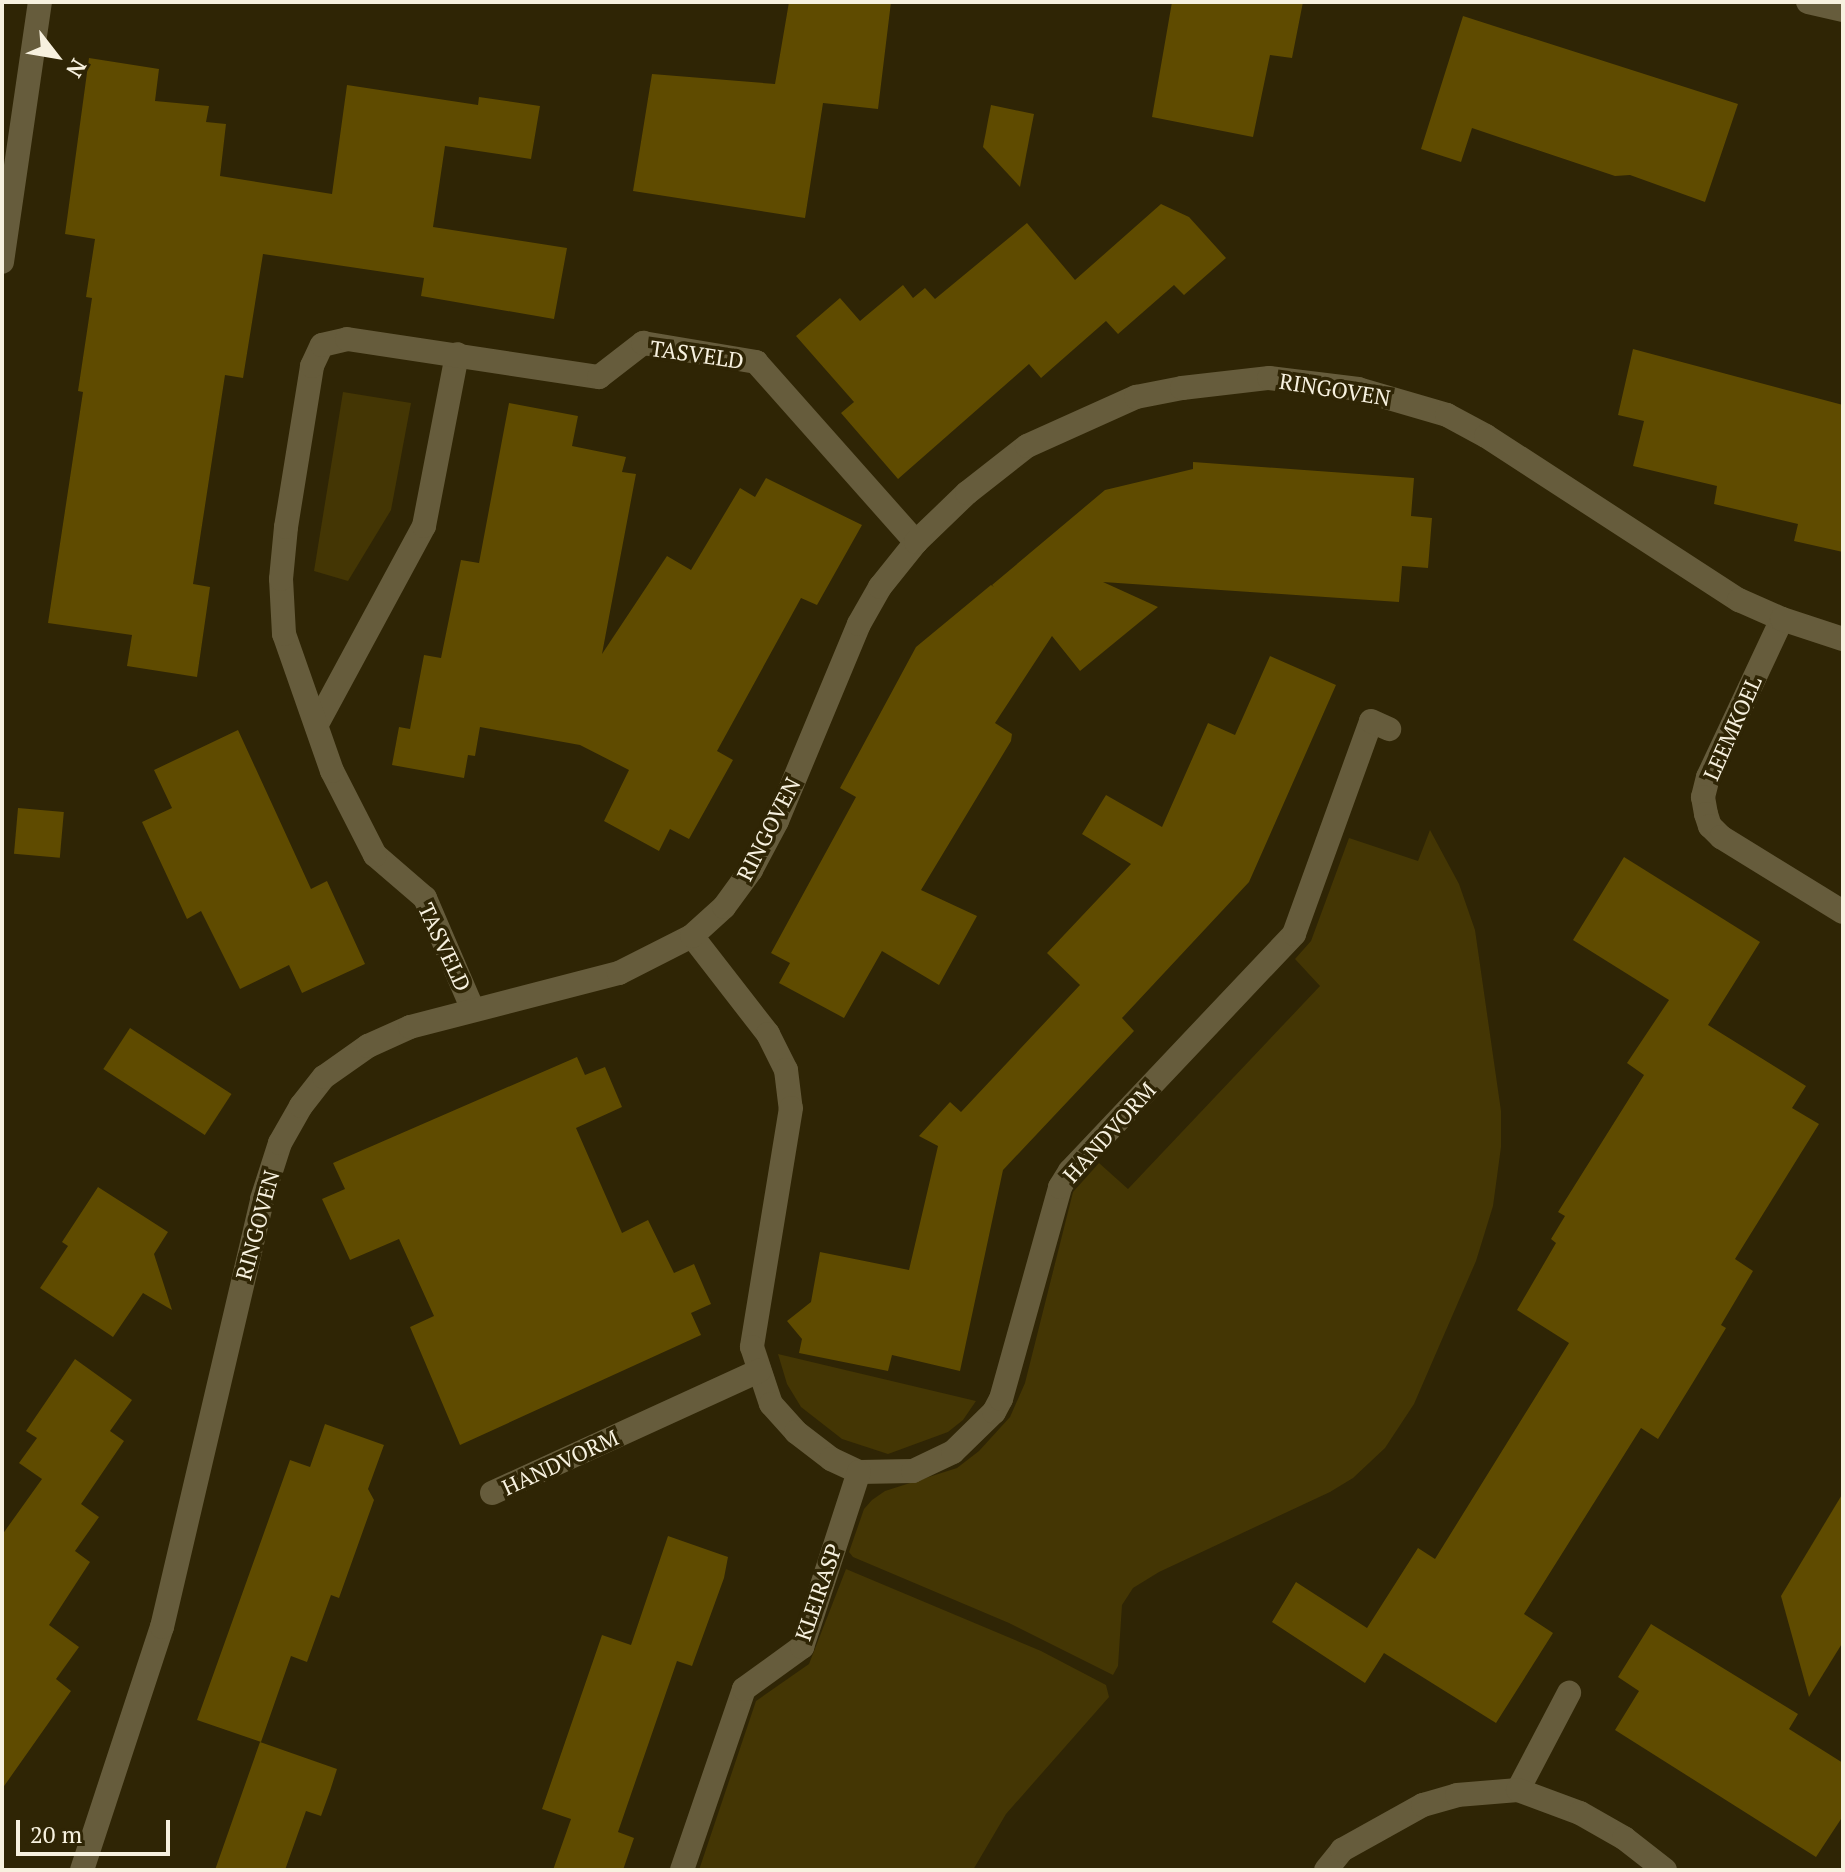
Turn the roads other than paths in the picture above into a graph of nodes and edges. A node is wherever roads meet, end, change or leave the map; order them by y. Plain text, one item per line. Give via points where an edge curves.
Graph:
1 (40, 2) edge
2 (1808, 2) edge
3 (1843, 10) edge
4 (2, 262) edge
5 (457, 354) junction
6 (916, 542) junction
7 (1782, 619) junction
8 (1843, 639) edge
9 (317, 724) junction
10 (1389, 729) dead end
11 (1843, 912) edge
12 (692, 936) junction
13 (473, 1010) junction
14 (759, 1371) junction
15 (859, 1472) junction
16 (492, 1493) dead end
17 (1569, 1693) dead end
18 (1518, 1790) junction
19 (82, 1870) edge
20 (682, 1870) edge
21 (1326, 1870) edge
22 (1665, 1870) edge

1 - 4 street
2 - 3 street
5 - 6 street, TASVELD via 599,377 643,343 756,362
5 - 9 street via 424,526
5 - 9 street, TASVELD via 347,339 326,342 315,358 281,579 284,634
6 - 7 street, RINGOVEN via 1027,446 1136,397 1269,378 1296,380 1358,389 1447,415 1739,600
6 - 12 street, RINGOVEN via 859,624 777,821 751,870 724,907
7 - 8 street, RINGOVEN
7 - 11 street, LEEMKOEL via 1708,777 1706,814 1721,837
9 - 13 street, TASVELD via 332,771 375,855 425,898
10 - 15 street, HANDVORM via 1371,721 1294,934 1060,1187 994,1412 953,1452 913,1471
12 - 13 street, RINGOVEN via 619,973
12 - 14 street, HANDVORM via 768,1034 786,1070 791,1108 752,1347
13 - 19 street, RINGOVEN via 410,1027 344,1060 301,1106 280,1143 262,1199 162,1627
14 - 15 street, HANDVORM via 771,1404 796,1432 831,1459
14 - 16 street, HANDVORM
15 - 20 street, KLEIRASP via 802,1647 744,1689
17 - 18 street
18 - 21 street via 1457,1795 1423,1805 1342,1850
18 - 22 street via 1580,1813

